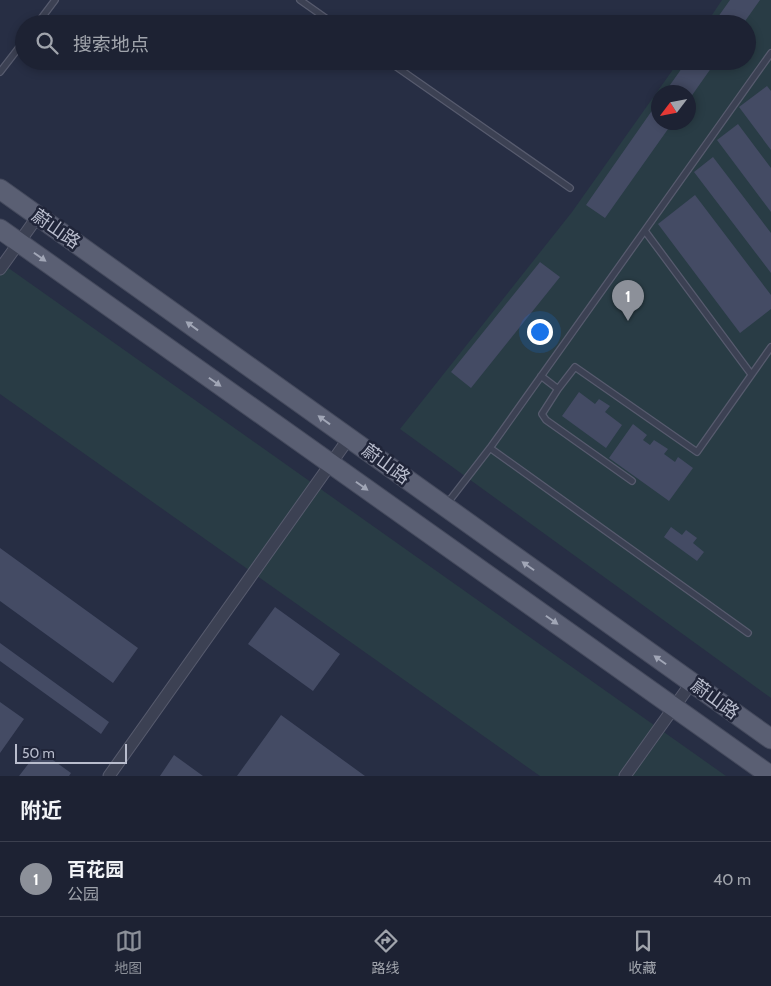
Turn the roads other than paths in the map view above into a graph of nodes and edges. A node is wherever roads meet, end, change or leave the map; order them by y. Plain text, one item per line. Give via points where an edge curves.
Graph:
1 (55, 0) edge
2 (300, 0) edge
3 (44, 15) edge
4 (321, 15) edge
5 (15, 53) edge
6 (771, 53) edge
7 (401, 70) edge
8 (0, 72) edge
9 (570, 188) dead end
10 (0, 189) edge
11 (38, 216) junction
12 (0, 229) edge
13 (645, 231) junction
14 (18, 242) junction
15 (0, 269) edge
16 (771, 347) edge
17 (751, 374) junction
18 (541, 376) junction
19 (558, 389) junction
20 (349, 438) junction
21 (490, 448) junction
22 (331, 464) junction
23 (632, 482) dead end
24 (445, 507) junction
25 (748, 633) dead end
26 (692, 682) junction
27 (674, 707) junction
28 (771, 740) edge
29 (109, 776) edge
30 (625, 776) edge
31 (771, 776) edge

1 - 3 lane
2 - 4 lane
5 - 8 lane
6 - 13 lane
7 - 9 lane
10 - 11 main road, 蔚山路
11 - 14 street
20 -> 11 main road, 蔚山路
12 - 14 main road, 蔚山路
13 - 17 lane
13 - 18 lane
14 - 15 street
14 -> 22 main road, 蔚山路
16 - 17 lane
17 - 19 lane via 697,452 575,367
18 - 19 lane
18 - 21 lane
19 - 23 lane via 542,414 546,420
20 - 22 street
20 - 24 main road, 蔚山路
21 - 24 lane
21 - 25 lane
22 -> 27 main road, 蔚山路
22 - 29 street
26 -> 24 main road, 蔚山路
26 - 27 street
26 - 28 main road, 蔚山路
27 - 30 street
27 - 31 main road, 蔚山路

